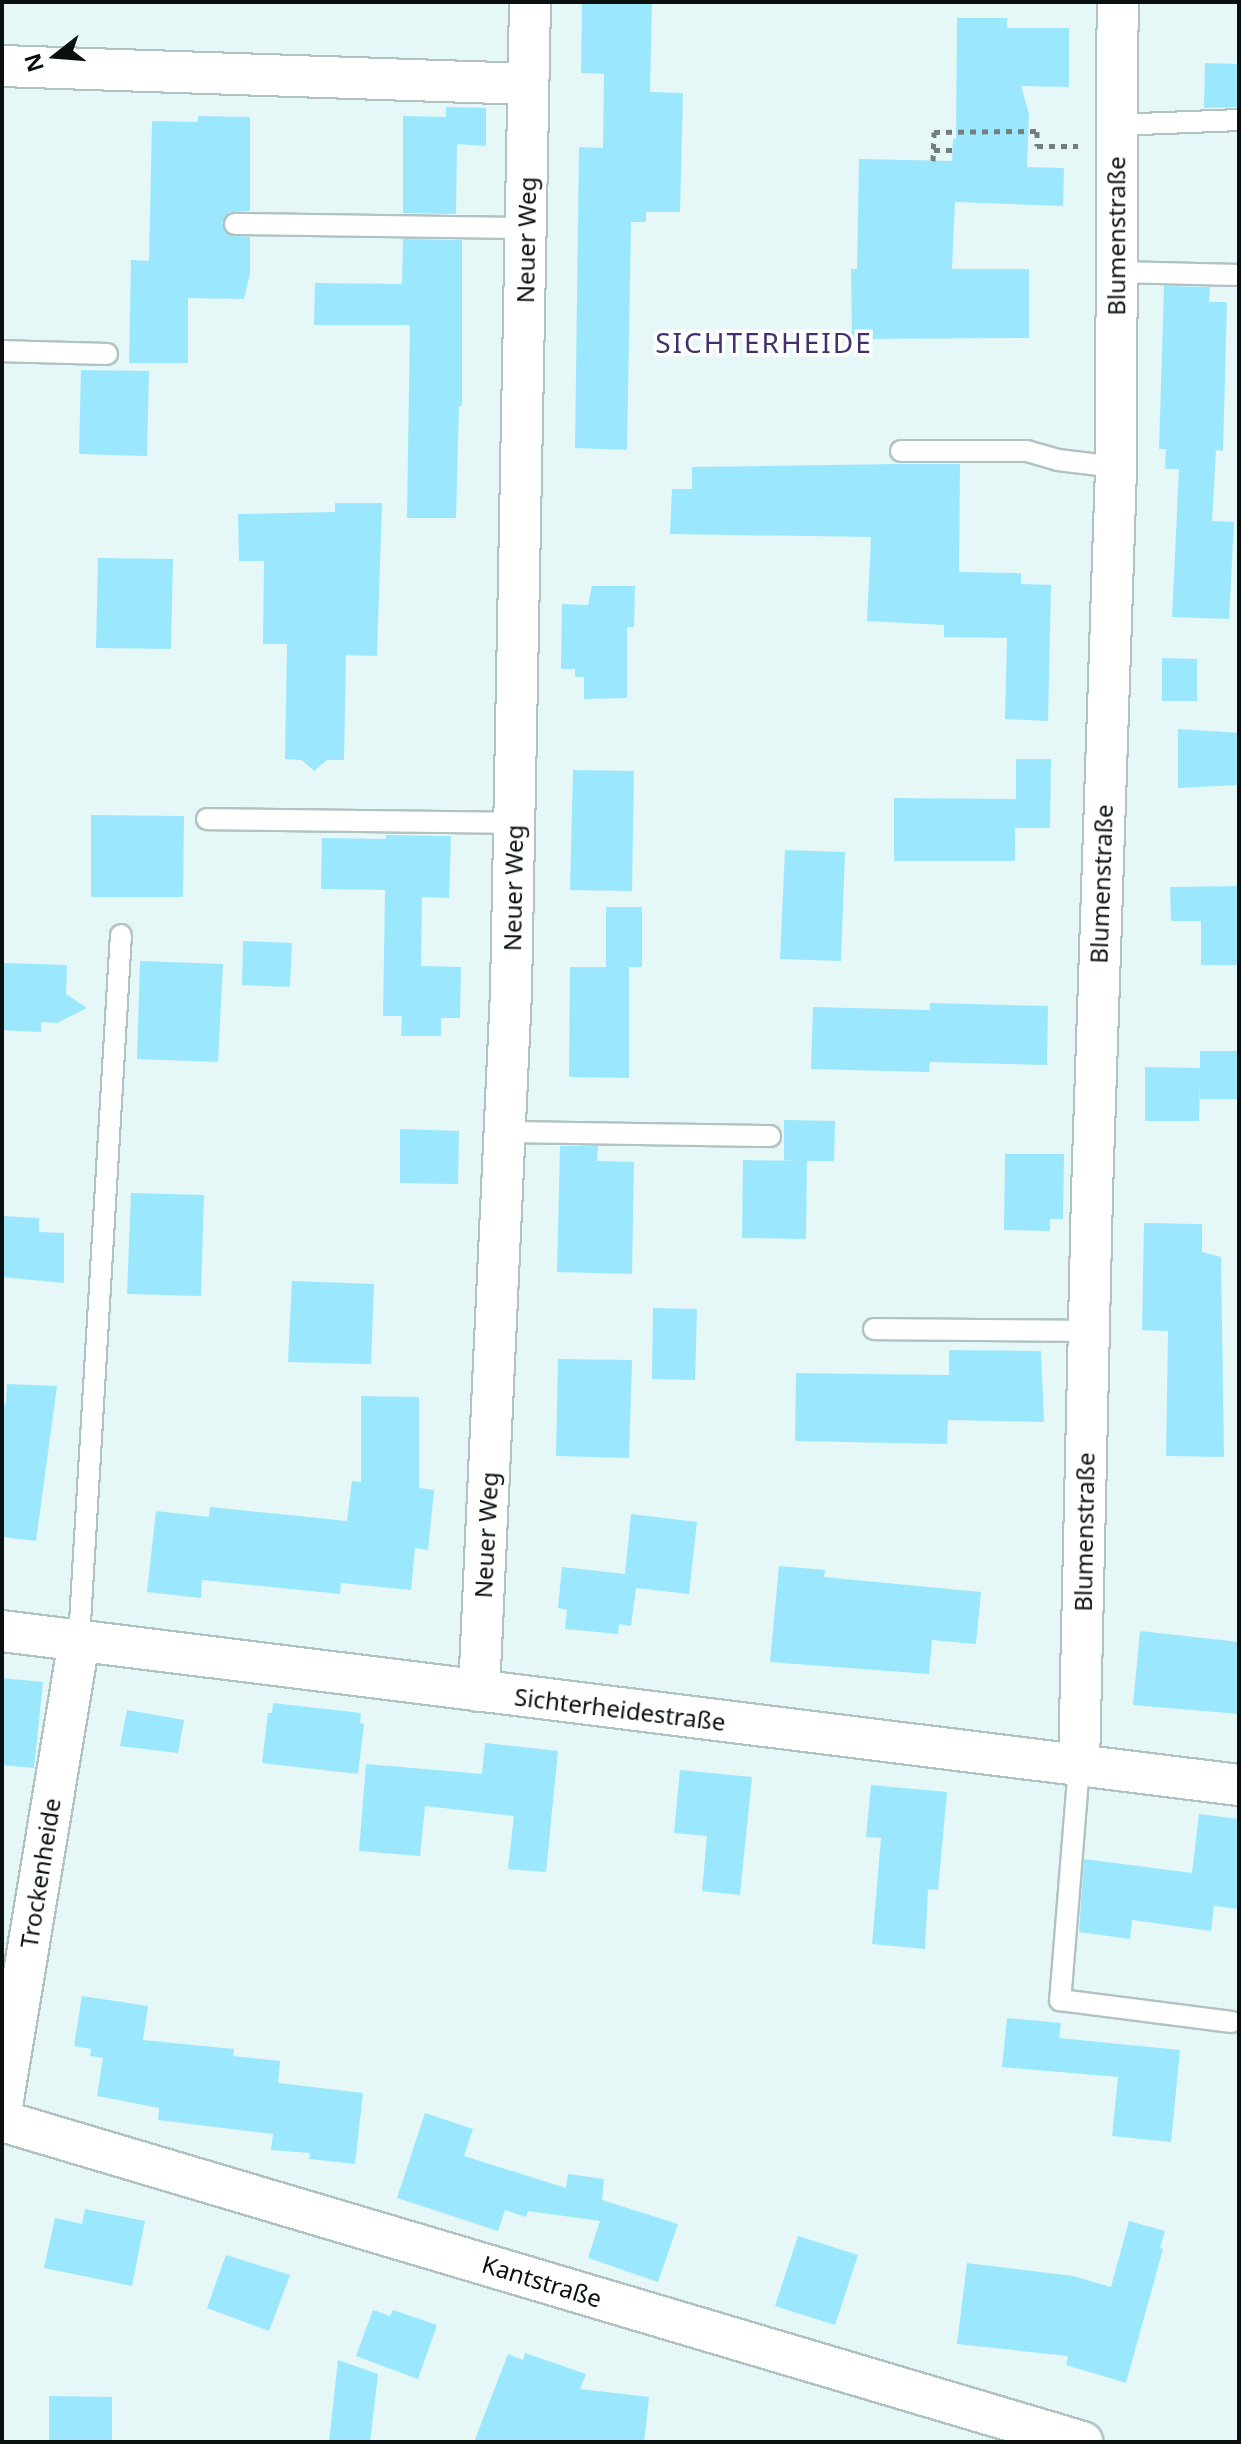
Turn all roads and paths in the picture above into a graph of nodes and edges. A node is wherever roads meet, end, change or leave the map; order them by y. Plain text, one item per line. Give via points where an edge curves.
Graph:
1 (530, 2) edge
2 (1118, 2) edge
3 (2, 66) edge
4 (528, 84) junction
5 (1239, 120) edge
6 (1115, 136) junction
7 (934, 150) junction
8 (953, 150) dead end
9 (933, 161) dead end
10 (235, 224) dead end
11 (526, 228) junction
12 (1116, 272) junction
13 (1239, 275) edge
14 (2, 351) edge
15 (107, 354) dead end
16 (901, 451) dead end
17 (1116, 467) junction
18 (207, 819) dead end
19 (515, 823) junction
20 (121, 935) dead end
21 (505, 1132) junction
22 (770, 1136) dead end
23 (874, 1329) dead end
24 (1088, 1331) junction
25 (2, 1631) edge
26 (79, 1639) junction
27 (479, 1691) junction
28 (1079, 1766) junction
29 (1239, 1785) edge
30 (1232, 2022) dead end
31 (2, 2106) edge
32 (2, 2121) edge
33 (1082, 2442) edge

1 - 4 street, Neuer Weg
2 - 6 street, Blumenstraße
3 - 4 street
4 - 11 street, Neuer Weg
5 - 6 lane
6 - 7 path via 1037,146 1037,131 934,132
6 - 12 street, Blumenstraße
7 - 8 path
7 - 9 path
10 - 11 lane
11 - 19 street, Neuer Weg
12 - 13 lane
12 - 17 street, Blumenstraße
14 - 15 lane
16 - 17 lane via 1027,451
17 - 24 street, Blumenstraße
18 - 19 lane
19 - 21 street, Neuer Weg
20 - 26 lane
21 - 22 lane
21 - 27 street, Neuer Weg
23 - 24 lane
24 - 28 street, Blumenstraße
25 - 26 street, Sichterheidestraße
26 - 27 street, Sichterheidestraße
26 - 31 street, Trockenheide
27 - 28 street, Sichterheidestraße
28 - 29 street, Sichterheidestraße
28 - 30 lane via 1060,2000
32 - 33 street, Kantstraße

